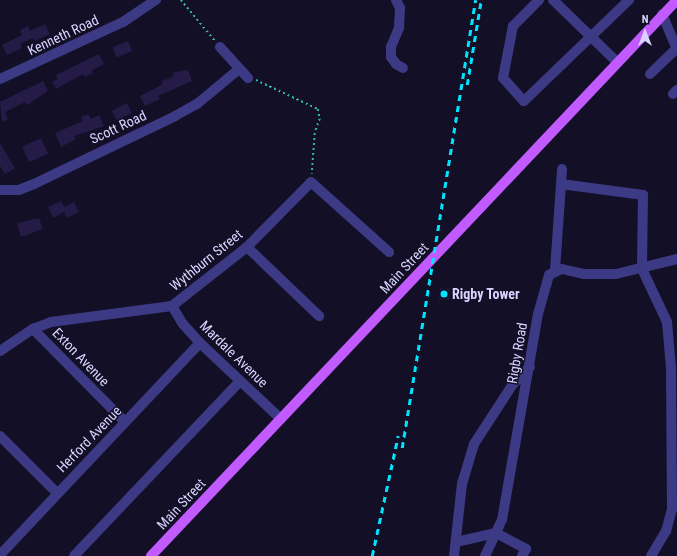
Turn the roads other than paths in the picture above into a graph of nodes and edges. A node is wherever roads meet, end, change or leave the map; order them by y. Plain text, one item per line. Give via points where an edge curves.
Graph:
1 (156, 0) edge
2 (396, 0) edge
3 (539, 0) edge
4 (554, 0) edge
5 (629, 0) edge
6 (677, 0) edge
7 (662, 14) junction
8 (592, 37) junction
9 (220, 46) road end
10 (677, 49) edge
11 (618, 62) junction
12 (403, 68) dead end
13 (239, 69) junction
14 (650, 74) dead end
15 (248, 78) road end
16 (0, 79) edge
17 (562, 169) dead end
18 (561, 184) junction
19 (0, 190) edge
20 (247, 247) junction
21 (389, 252) dead end
22 (677, 259) edge
23 (642, 269) junction
24 (555, 270) junction
25 (172, 306) junction
26 (319, 316) dead end
27 (33, 329) junction
28 (200, 343) junction
29 (0, 351) edge
30 (530, 366) junction
31 (240, 381) junction
32 (281, 419) junction
33 (125, 422) junction
34 (0, 436) edge
35 (57, 493) junction
36 (496, 533) junction
37 (456, 542) junction
38 (0, 555) edge
39 (74, 556) edge
40 (151, 556) edge
41 (454, 556) edge
42 (486, 556) edge
43 (522, 556) edge
44 (651, 556) edge

1 - 16 street, Kenneth Road via 123,22
2 - 12 street via 400,8 399,28 391,47 391,57
3 - 8 street via 513,26 503,78 524,101
4 - 8 street
5 - 8 street
6 - 7 main road, Main Street
7 - 10 street
7 - 11 main road, Main Street
8 - 11 street
9 - 13 street
10 - 14 street
11 - 32 main road, Main Street
13 - 15 street
13 - 19 street, Scott Road via 197,104 175,116 34,184 19,190
17 - 18 street
18 - 23 street via 642,194
18 - 24 street
20 - 21 street, Wythburn Street via 311,182
20 - 25 street, Wythburn Street
20 - 26 street
22 - 23 street
23 - 24 street via 600,275
23 - 44 street via 667,322 671,368 672,509 666,531
24 - 30 street, Rigby Road via 544,284
25 - 27 street, Wythburn Street via 67,318
25 - 28 street, Mardale Avenue via 183,324
27 - 29 street, Wythburn Street
27 - 33 street, Exton Avenue
28 - 31 street, Mardale Avenue
28 - 33 street, Herford Avenue
30 - 36 street, Rigby Road via 502,520
30 - 37 street via 514,384 474,444 462,484
31 - 32 street, Mardale Avenue
31 - 39 street
32 - 40 main road, Main Street
33 - 35 street, Herford Avenue
34 - 35 street
35 - 38 street, Herford Avenue
36 - 37 street
36 - 42 street, Rigby Road
36 - 43 street via 526,549
37 - 41 street

